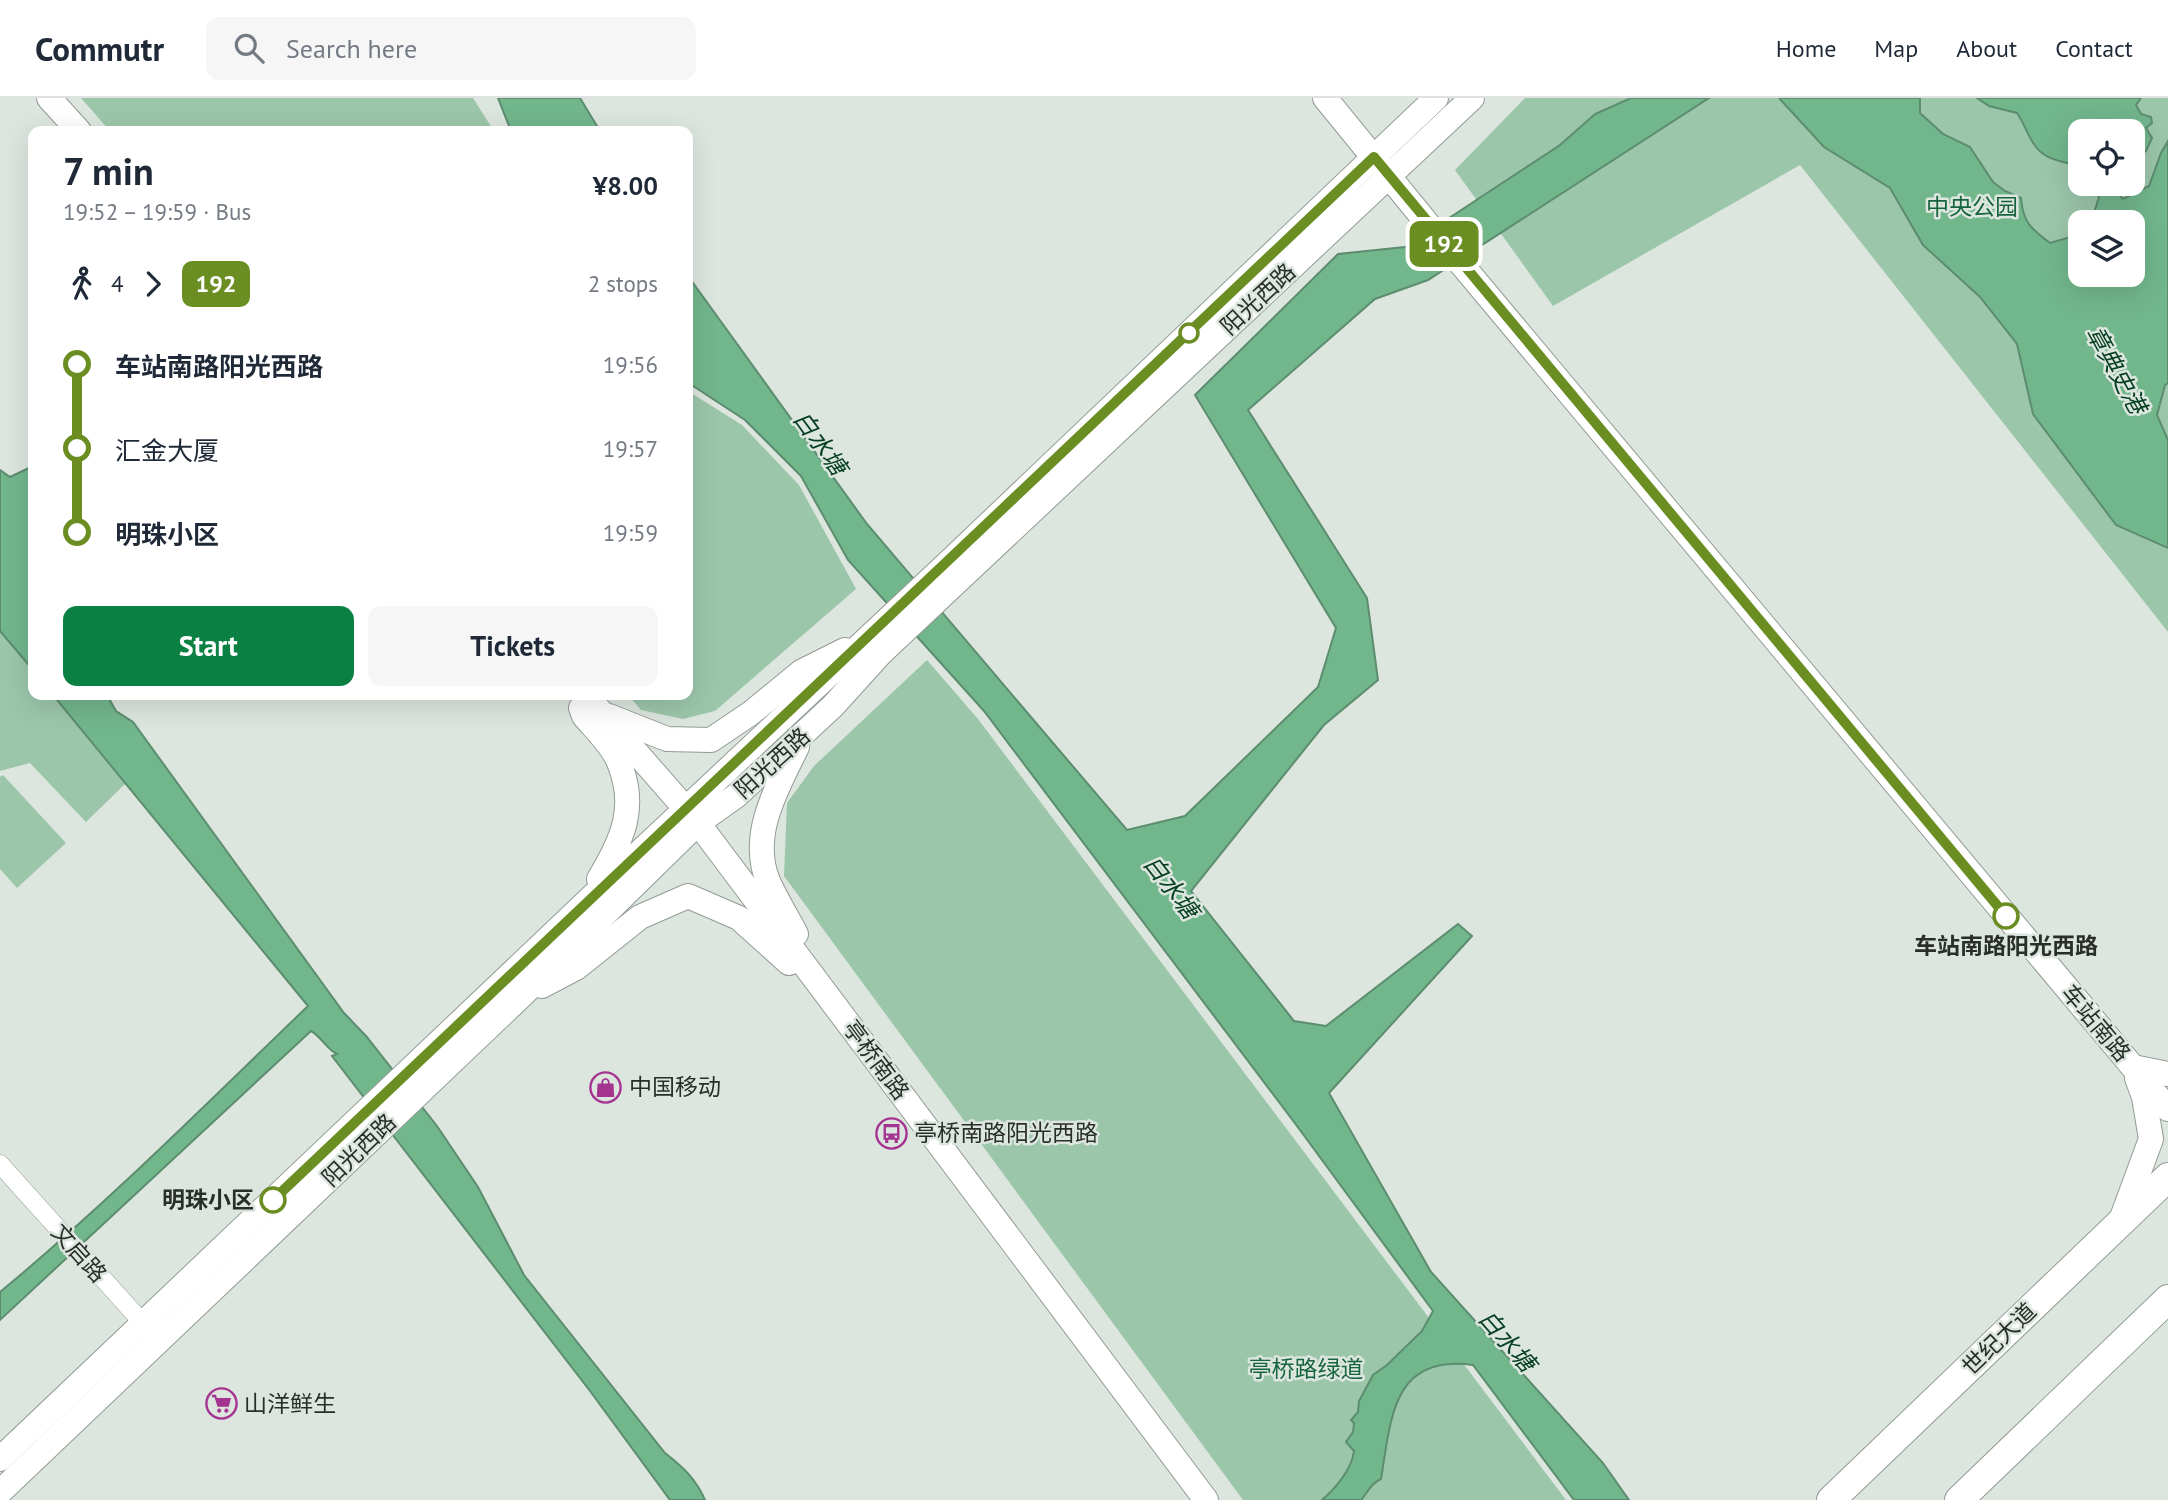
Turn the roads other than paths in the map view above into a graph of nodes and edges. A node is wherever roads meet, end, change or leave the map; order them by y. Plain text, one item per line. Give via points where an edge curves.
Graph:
1 (50, 98) edge
2 (1325, 98) edge
3 (1436, 98) edge
4 (1472, 98) edge
5 (75, 126) edge
6 (1382, 167) junction
7 (874, 646) junction
8 (578, 700) edge
9 (591, 700) edge
10 (604, 714) junction
11 (803, 734) junction
12 (692, 816) junction
13 (582, 906) junction
14 (517, 1000) junction
15 (835, 1006) junction
16 (2133, 1068) junction
17 (2168, 1074) edge
18 (420, 1076) junction
19 (2168, 1109) edge
20 (0, 1164) edge
21 (2168, 1177) edge
22 (2120, 1223) junction
23 (2168, 1298) edge
24 (2168, 1310) edge
25 (151, 1332) junction
26 (2122, 1343) junction
27 (0, 1459) edge
28 (0, 1492) edge
29 (1206, 1500) edge
30 (1831, 1500) edge
31 (1959, 1500) edge

1 - 5 street
2 - 6 street, 车站南路
3 - 6 street
4 - 6 street
6 - 7 street, 阳光西路
6 - 16 street, 车站南路
7 - 10 street via 801,671 712,740 667,739
7 - 11 street, 阳光西路 via 833,706
7 - 12 street, 阳光西路
8 - 13 street via 584,716 618,758 629,805 616,850
9 - 10 street, 亭桥南路
10 - 12 street, 亭桥南路
11 - 12 street, 阳光西路 via 736,796
11 - 15 street via 769,804 762,842 767,879
12 - 13 street, 阳光西路
12 - 14 street, 阳光西路
12 - 15 street, 亭桥南路
13 - 18 street, 阳光西路
14 - 15 street via 576,968 640,917 688,896 739,918
14 - 18 street, 阳光西路
15 - 29 street, 亭桥南路
16 - 17 street
16 - 19 street, 车站南路
16 - 22 street via 2144,1097 2151,1139
18 - 25 street, 阳光西路
20 - 25 street, 文启路
21 - 22 main road, 世纪大道
22 - 30 main road, 世纪大道
23 - 26 main road
24 - 26 street
25 - 27 street, 阳光西路
25 - 28 street, 阳光西路
26 - 31 main road

